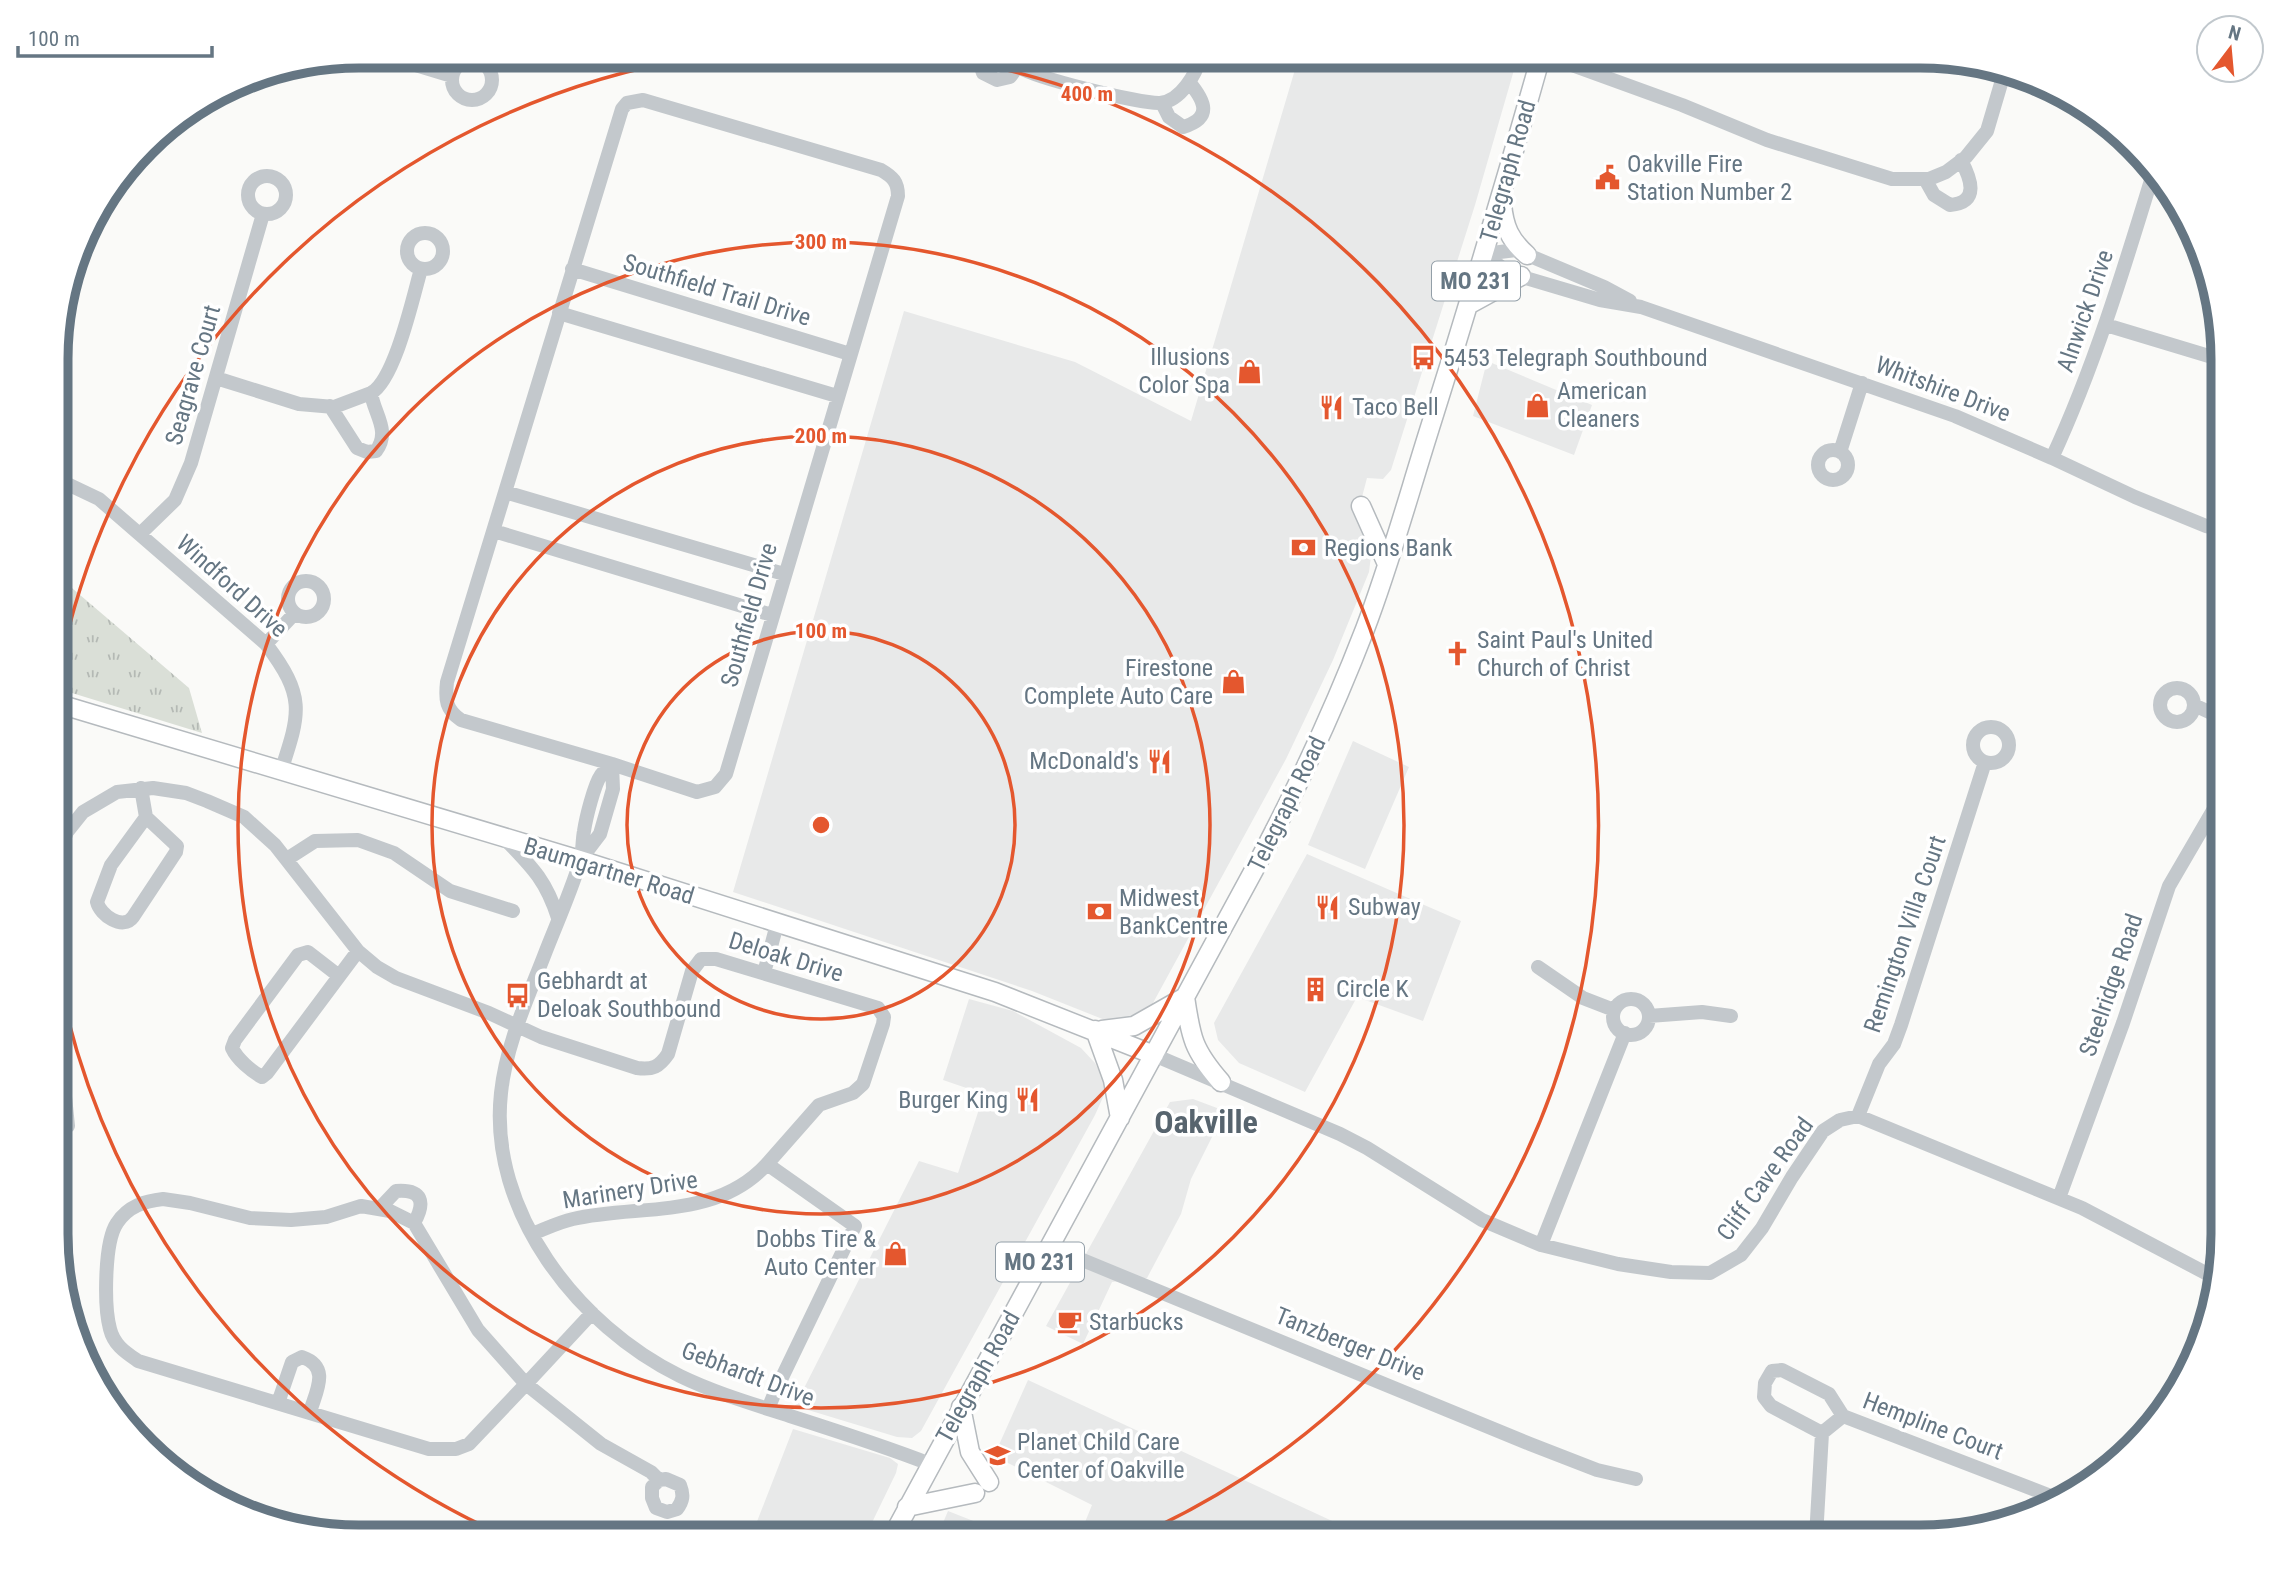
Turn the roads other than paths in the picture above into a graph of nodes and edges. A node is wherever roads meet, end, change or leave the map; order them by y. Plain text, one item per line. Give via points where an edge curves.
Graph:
1 (426, 68) edge
2 (981, 68) edge
3 (1013, 68) edge
4 (1024, 68) edge
5 (1198, 68) edge
6 (1541, 68) edge
7 (1576, 68) edge
8 (452, 76) dead end
9 (2002, 80) edge
10 (1189, 82) junction
11 (1162, 103) junction
12 (1961, 160) junction
13 (1925, 179) junction
14 (2151, 182) edge
15 (1502, 197) junction
16 (263, 214) dead end
17 (1485, 254) junction
18 (1527, 255) junction
19 (421, 269) dead end
20 (572, 269) junction
21 (1521, 276) junction
22 (1468, 305) junction
23 (1641, 307) junction
24 (559, 313) junction
25 (2106, 326) junction
26 (850, 354) junction
27 (2211, 357) edge
28 (216, 378) junction
29 (1862, 383) junction
30 (370, 393) junction
31 (837, 396) junction
32 (330, 406) junction
33 (1840, 452) dead end
34 (2052, 458) junction
35 (68, 484) edge
36 (505, 492) junction
37 (1361, 506) dead end
38 (2211, 527) edge
39 (494, 531) junction
40 (140, 534) junction
41 (1387, 564) junction
42 (784, 573) junction
43 (295, 613) dead end
44 (772, 615) junction
45 (266, 644) junction
46 (2194, 705) dead end
47 (68, 707) edge
48 (2211, 714) edge
49 (1985, 762) dead end
50 (612, 764) junction
51 (281, 771) junction
52 (141, 788) junction
53 (2211, 814) edge
54 (146, 817) junction
55 (68, 831) edge
56 (504, 838) junction
57 (287, 859) junction
58 (580, 860) junction
59 (513, 911) dead end
60 (558, 918) junction
61 (777, 924) junction
62 (358, 951) junction
63 (1538, 967) dead end
64 (764, 973) junction
65 (339, 976) junction
66 (1185, 997) junction
67 (1614, 1010) junction
68 (1649, 1016) junction
69 (1731, 1016) dead end
70 (517, 1026) junction
71 (1095, 1030) junction
72 (1625, 1033) junction
73 (1154, 1055) junction
74 (1221, 1082) junction
75 (1858, 1116) junction
76 (1119, 1118) junction
77 (767, 1164) junction
78 (2059, 1198) junction
79 (379, 1209) junction
80 (414, 1223) junction
81 (532, 1234) junction
82 (1051, 1243) junction
83 (1541, 1245) junction
84 (2208, 1274) edge
85 (592, 1313) junction
86 (526, 1384) junction
87 (278, 1403) junction
88 (961, 1408) junction
89 (768, 1409) junction
90 (310, 1412) junction
91 (1843, 1416) junction
92 (1822, 1433) junction
93 (930, 1464) junction
94 (1636, 1479) dead end
95 (659, 1480) dead end
96 (2048, 1495) edge
97 (907, 1507) junction
98 (898, 1525) edge
99 (1817, 1525) edge

1 - 8 street
2 - 3 street via 997,80 1010,77
4 - 11 street via 1108,94
5 - 10 street
6 - 15 main road, Telegraph Road / MO 231
7 - 13 street via 1789,148 1892,179
9 - 12 street via 1987,131
10 - 11 street
10 - 11 street via 1203,101 1196,123 1183,127 1169,117
12 - 13 street via 1946,172
12 - 13 street via 1971,185 1961,204 1950,205 1934,195
14 - 25 street, Alnwick Drive
15 - 17 main road, Telegraph Road / MO 231
15 - 18 main road via 1504,225
16 - 28 street, Seagrave Court
17 - 18 street, Whitshire Drive via 1516,250
17 - 21 street, Whitshire Drive via 1509,273
17 - 22 main road, Telegraph Road / MO 231
18 - 23 street, Whitshire Drive
19 - 30 street via 387,373
20 - 24 street, Southfield Drive
20 - 26 street, Southfield Trail Drive
20 - 26 street, Southfield Drive via 626,103 652,101 881,170 896,181 898,196
21 - 22 main road
21 - 23 street, Whitshire Drive
22 - 41 main road, Telegraph Road / MO 231
23 - 29 street, Whitshire Drive
24 - 31 street
24 - 36 street, Southfield Drive
25 - 27 street
25 - 34 street, Alnwick Drive
26 - 31 street, Southfield Drive
28 - 32 street via 299,404
28 - 40 street, Seagrave Court via 175,500
29 - 33 street
29 - 34 street, Whitshire Drive
30 - 32 street
30 - 32 street via 384,430 376,451 357,448
31 - 42 street, Southfield Drive
34 - 38 street, Whitshire Drive
35 - 40 street, Windford Drive via 99,499
36 - 39 street, Southfield Drive
36 - 42 street
37 - 41 main road
39 - 44 street
39 - 50 street, Southfield Drive via 447,682 447,706 461,720
40 - 45 street, Windford Drive
41 - 66 main road, Telegraph Road / MO 231 via 1319,740
42 - 44 street, Southfield Drive
43 - 45 street
44 - 50 street, Southfield Drive via 722,782 697,792
45 - 51 street, Windford Drive via 284,668 296,701 297,718
46 - 48 street
47 - 51 main road, Baumgartner Road
49 - 75 street, Remington Villa Court via 1901,1025
50 - 58 street, Gebhardt Drive via 613,789 600,834
51 - 56 main road, Baumgartner Road
52 - 54 street
52 - 55 street, Deloak Drive via 117,792 83,812
52 - 57 street, Deloak Drive via 186,793 244,817
53 - 78 street, Steelridge Road via 2169,886
54 - 54 street via 177,846 176,852 125,923 107,916 97,902 111,865
56 - 58 main road, Baumgartner Road
56 - 60 street via 539,874
57 - 59 street via 316,841 358,840 394,853 450,891
57 - 62 street, Deloak Drive
58 - 60 street, Gebhardt Drive
58 - 61 main road, Baumgartner Road
60 - 70 street, Gebhardt Drive
61 - 64 street
61 - 71 main road, Baumgartner Road via 995,992
62 - 65 street
62 - 70 street, Deloak Drive via 396,978
63 - 67 street via 1583,998
64 - 70 street, Deloak Drive via 701,959 692,971 668,1054 651,1069
64 - 77 street, Deloak Drive via 878,1008 884,1017 863,1084 853,1093 819,1105
65 - 65 street via 308,952 298,955 235,1040 234,1054 262,1077
66 - 71 main road via 1134,1026
66 - 73 main road, Telegraph Road / MO 231
66 - 74 main road via 1195,1048
67 - 68 street via 1630,999 1643,1004
67 - 72 street via 1615,1024
68 - 69 street via 1702,1012
68 - 72 street via 1639,1033
70 - 81 street, Gebhardt Drive via 504,1070 499,1118 511,1188
71 - 73 main road, Baumgartner Road
71 - 76 main road via 1113,1080
72 - 83 street
73 - 74 street, Cliff Cave Road
73 - 76 main road, Telegraph Road / MO 231
74 - 83 street, Cliff Cave Road via 1349,1139 1482,1220
75 - 78 street
75 - 83 street, Cliff Cave Road via 1840,1120 1824,1131 1741,1255 1710,1273 1618,1264
76 - 82 main road, Telegraph Road / MO 231
77 - 81 street, Marinery Drive via 739,1189 721,1197 693,1205 573,1219
77 - 89 street via 855,1226
78 - 84 street
79 - 80 street
79 - 80 street via 396,1191 414,1193 421,1206
79 - 87 street via 361,1206 326,1217 264,1219 163,1199 126,1212 116,1225 107,1297 110,1329 120,1348 138,1361
80 - 86 street via 478,1330
81 - 85 street, Gebhardt Drive via 554,1269
82 - 88 main road, Telegraph Road / MO 231
82 - 94 street, Tanzberger Drive via 1080,1259 1530,1444 1597,1470
85 - 86 street
85 - 89 street, Gebhardt Drive via 634,1348 679,1376
86 - 90 street via 469,1444 456,1448 422,1447
86 - 95 street via 601,1444
87 - 90 street
87 - 90 street via 292,1362 302,1357 319,1368
88 - 93 main road, Telegraph Road / MO 231
88 - 97 main road via 982,1488
89 - 93 street, Gebhardt Drive
91 - 92 street
91 - 92 street, Hempline Court via 1829,1394 1782,1370 1772,1371 1764,1397 1771,1406
91 - 96 street, Hempline Court
92 - 99 street
93 - 97 main road, Telegraph Road / MO 231
97 - 98 main road, Telegraph Road / MO 231

